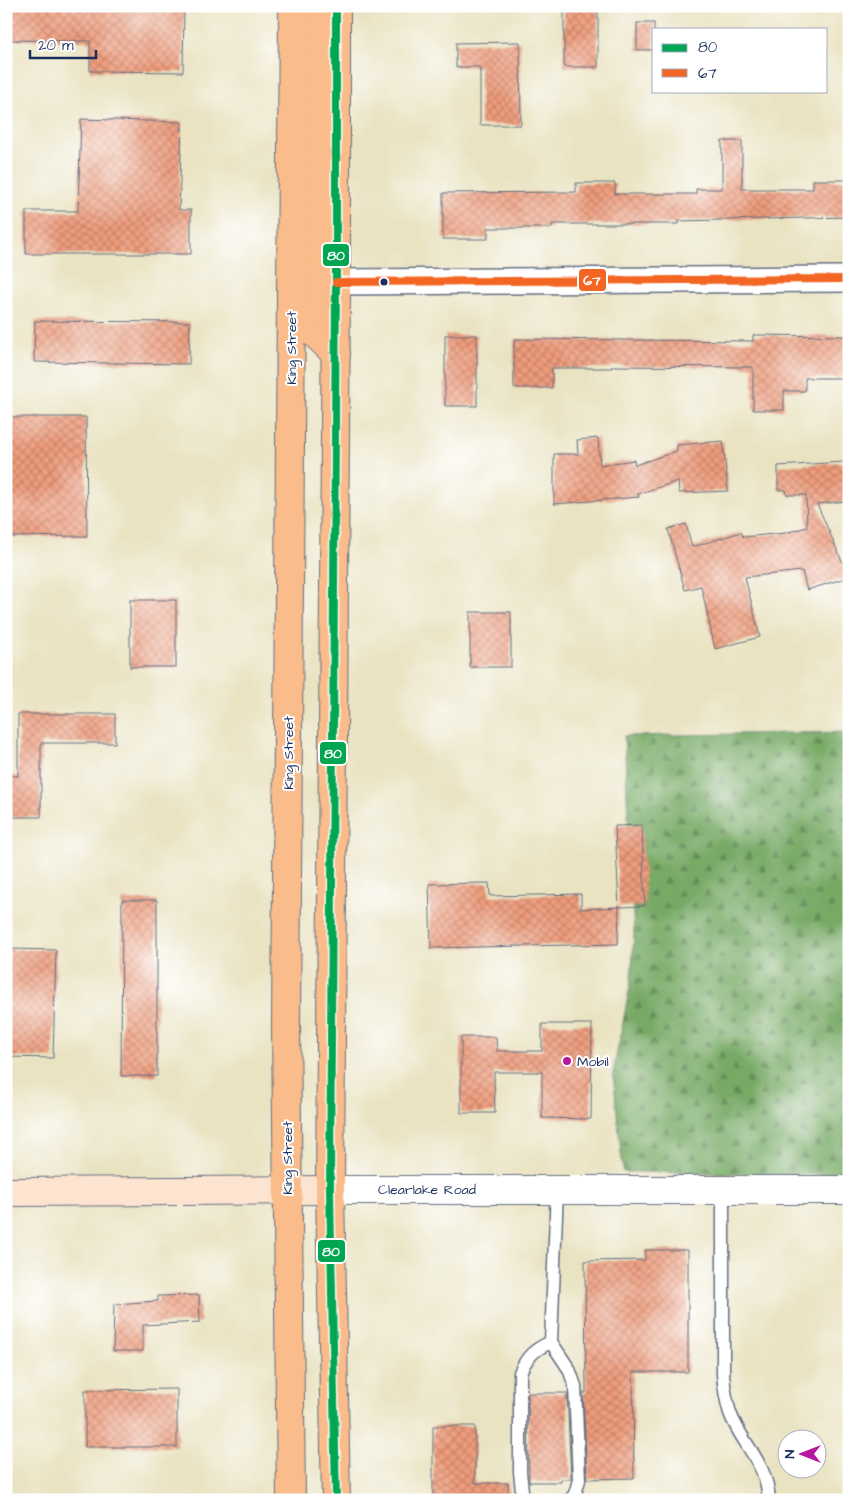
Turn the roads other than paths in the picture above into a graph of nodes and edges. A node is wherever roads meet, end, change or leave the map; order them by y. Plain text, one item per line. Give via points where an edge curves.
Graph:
1 (293, 6) edge
2 (315, 6) edge
3 (336, 6) edge
4 (849, 279) edge
5 (336, 282) junction
6 (336, 354) junction
7 (557, 1189) junction
8 (330, 1190) junction
9 (724, 1190) junction
10 (849, 1190) edge
11 (287, 1191) junction
12 (6, 1192) edge
13 (551, 1342) junction
14 (291, 1500) edge
15 (336, 1500) edge
16 (523, 1500) edge
17 (570, 1500) edge
18 (770, 1500) edge

1 - 11 main road, King Street
2 - 6 main road via 314,333
3 - 5 main road
4 - 5 street
5 - 6 main road
6 - 8 main road
7 - 8 street, Clearlake Road
7 - 9 street, Clearlake Road
7 - 13 lane
8 - 11 main road, Clearlake Road
8 - 15 main road
9 - 10 street, Clearlake Road
9 - 18 lane via 725,1392 730,1413 765,1472
11 - 12 main road, Clearlake Road
11 - 14 main road, King Street
13 - 16 lane via 536,1349 524,1362 520,1373
13 - 17 lane via 570,1369 575,1386 579,1480

